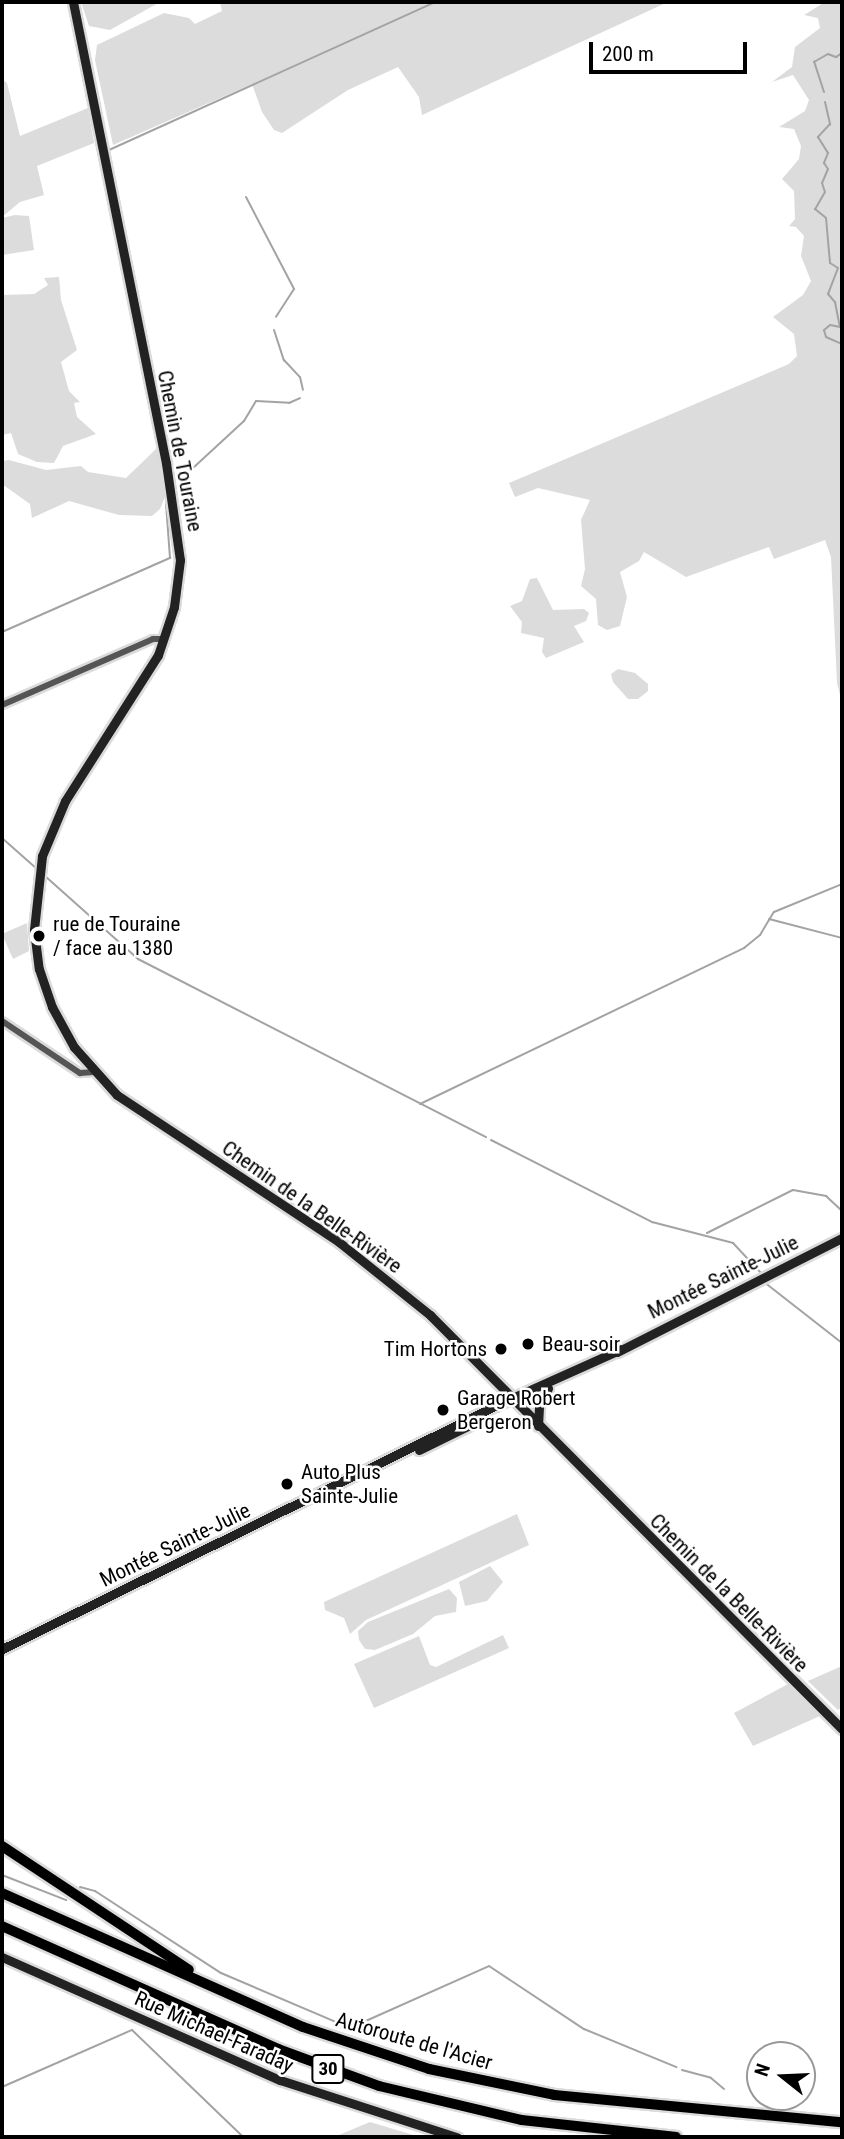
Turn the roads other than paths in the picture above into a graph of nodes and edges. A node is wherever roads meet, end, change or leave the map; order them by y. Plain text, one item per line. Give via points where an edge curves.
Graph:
1 (73, 2) edge
2 (165, 639) junction
3 (2, 705) edge
4 (2, 1021) edge
5 (94, 1072) junction
6 (842, 1238) edge
7 (621, 1349) junction
8 (548, 1388) junction
9 (516, 1400) junction
10 (538, 1426) junction
11 (2, 1649) edge
12 (842, 1728) edge
13 (2, 1846) edge
14 (2, 1893) edge
15 (2, 1926) edge
16 (2, 1958) edge
17 (235, 1998) junction
18 (842, 2116) edge
19 (785, 2117) junction
20 (842, 2122) edge
21 (457, 2137) edge
22 (676, 2137) edge

1 - 2 street, Chemin de Touraine via 177,519 179,576
2 - 3 street via 145,642
2 - 5 street, Chemin de Touraine via 147,676 65,801 37,877 34,928 41,977 62,1028
4 - 5 street, Chemin de la Belle-Rivière via 77,1071
5 - 9 street, Chemin de la Belle-Rivière via 131,1105 366,1262 436,1320
6 - 7 street, Montée Sainte-Julie
7 - 8 street, Montée Sainte-Julie
7 - 9 street, Montée Sainte-Julie
8 - 9 street, Montée Sainte-Julie
8 - 10 street via 540,1404
9 - 10 street, Chemin de la Belle-Rivière
9 - 11 street, Montée Sainte-Julie
10 - 12 street, Chemin de la Belle-Rivière
13 - 17 highway via 143,1943
14 - 17 highway, Autoroute de l'Acier / 30
15 - 22 highway, 30 via 278,2049 379,2086 522,2120
16 - 21 street, Rue Michael-Faraday via 279,2080
17 - 19 highway, Autoroute de l'Acier / 30 via 356,2047 488,2083 592,2099
18 - 19 highway
19 - 20 highway, Autoroute de l'Acier / 30

